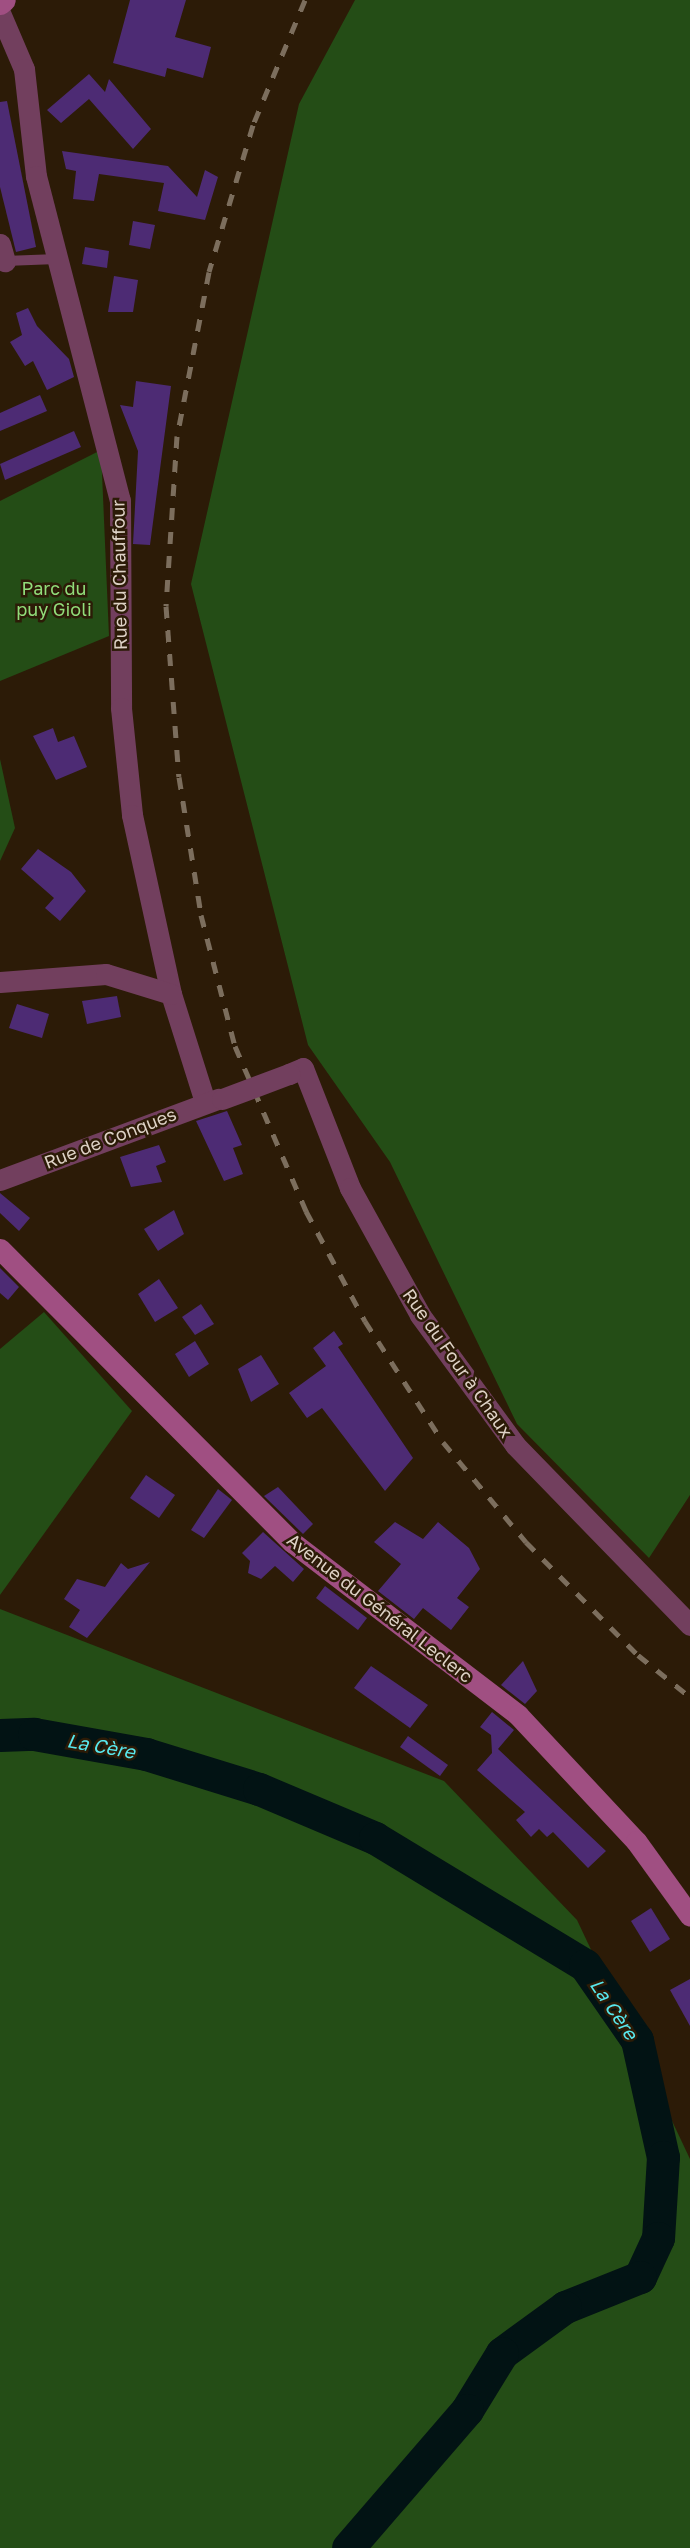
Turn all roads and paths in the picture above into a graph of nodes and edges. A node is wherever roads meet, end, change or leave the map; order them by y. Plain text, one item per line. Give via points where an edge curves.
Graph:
1 (5, 0) edge
2 (0, 4) edge
3 (0, 13) edge
4 (3, 252) edge
5 (57, 259) junction
6 (0, 982) edge
7 (171, 994) junction
8 (289, 1074) joint
9 (213, 1100) junction
10 (0, 1180) edge
11 (0, 1249) edge
12 (690, 1625) edge
13 (690, 1916) edge

1 - 2 street
3 - 5 street, Rue du Chauffour via 24,69 36,176
4 - 5 lane
5 - 7 street, Rue du Chauffour via 120,500 121,708 130,802
6 - 7 street via 106,974
7 - 9 street, Rue du Chauffour
8 - 9 street, Rue de Conques, bridge
8 - 12 street, Rue du Four à Chaux via 303,1068 350,1188 428,1326 515,1445
9 - 10 street, Rue de Conques
11 - 13 street, Avenue du Général Leclerc via 292,1542 518,1715 636,1841

